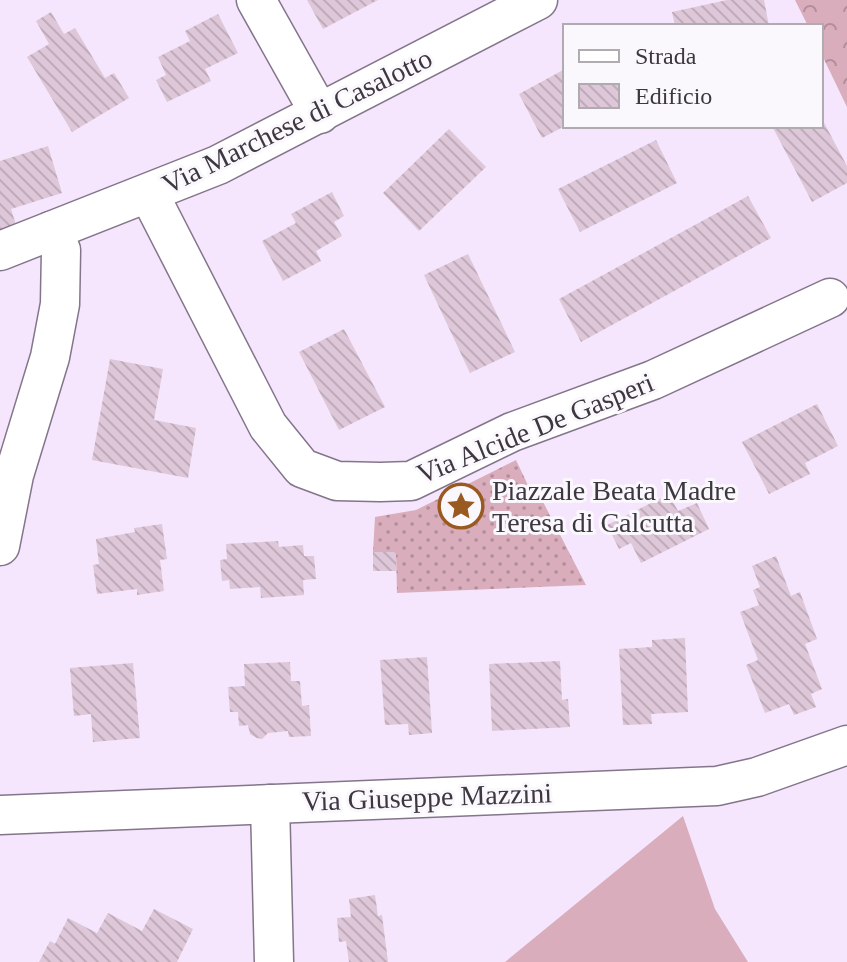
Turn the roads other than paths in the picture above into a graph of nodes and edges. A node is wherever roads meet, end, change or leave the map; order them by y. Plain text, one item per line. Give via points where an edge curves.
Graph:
1 (256, 0) edge
2 (538, 0) edge
3 (320, 114) junction
4 (149, 194) junction
5 (51, 231) junction
6 (0, 251) edge
7 (830, 298) dead end
8 (0, 546) edge
9 (847, 745) edge
10 (270, 804) junction
11 (0, 815) edge
12 (274, 962) edge

1 - 3 street
2 - 3 street, Via Marchese di Casalotto
3 - 4 street, Via Marchese di Casalotto
4 - 5 street, Via Marchese di Casalotto
4 - 7 street, Via Alcide De Gasperi via 268,426 302,468 337,481 411,481 512,432 653,380
5 - 6 street, Via Marchese di Casalotto
5 - 8 street via 61,250 60,304
9 - 10 street, Via Giuseppe Mazzini via 717,786
10 - 11 street, Via Giuseppe Mazzini
10 - 12 street

